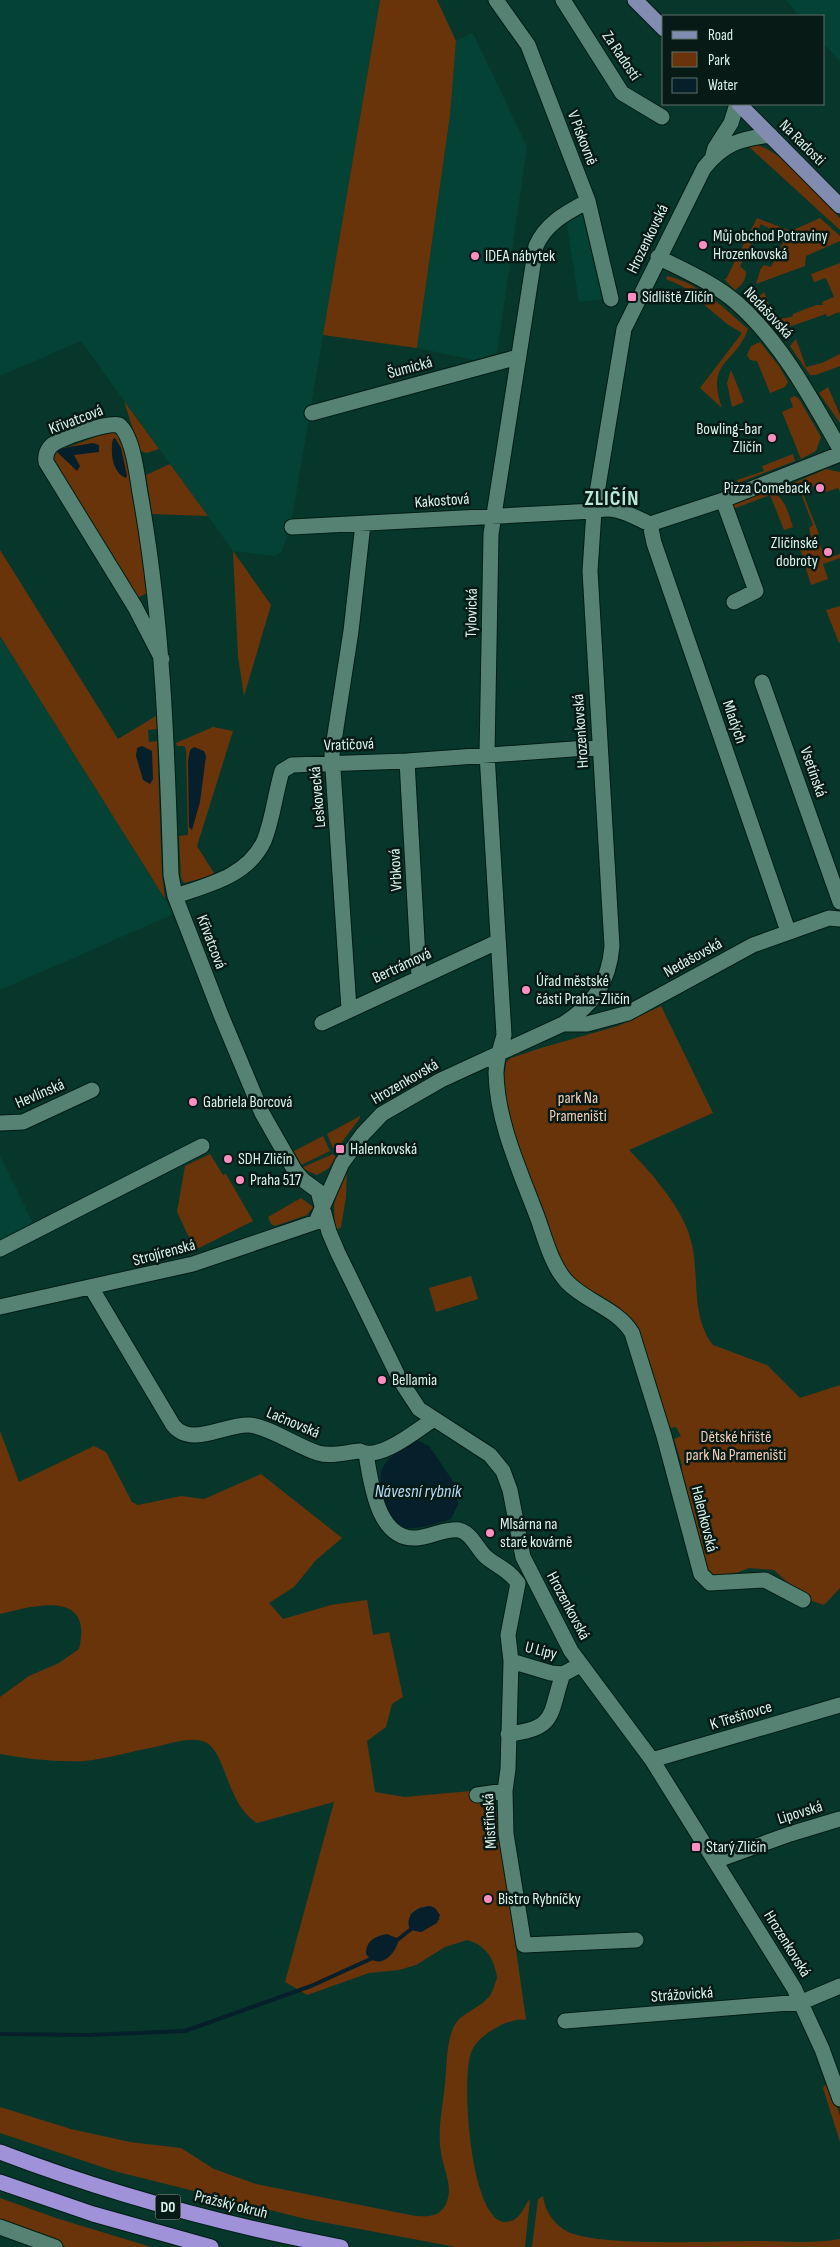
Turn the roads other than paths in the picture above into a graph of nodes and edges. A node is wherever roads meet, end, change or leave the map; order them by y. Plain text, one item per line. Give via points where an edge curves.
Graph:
1 (496, 0) edge
2 (563, 0) edge
3 (635, 0) edge
4 (662, 27) edge
5 (738, 105) edge
6 (739, 105) edge
7 (662, 117) dead end
8 (770, 135) junction
9 (716, 152) junction
10 (588, 202) junction
11 (840, 206) edge
12 (658, 257) junction
13 (610, 299) dead end
14 (518, 357) junction
15 (312, 412) dead end
16 (840, 449) edge
17 (840, 454) edge
18 (723, 500) junction
19 (594, 511) junction
20 (494, 516) junction
21 (363, 524) junction
22 (650, 524) junction
23 (292, 528) dead end
24 (157, 599) junction
25 (734, 602) dead end
26 (135, 607) junction
27 (162, 659) junction
28 (762, 682) dead end
29 (600, 748) junction
30 (488, 754) junction
31 (407, 761) junction
32 (333, 763) junction
33 (175, 896) junction
34 (840, 902) edge
35 (840, 920) edge
36 (788, 931) junction
37 (498, 942) junction
38 (419, 976) junction
39 (350, 1009) junction
40 (322, 1023) dead end
41 (563, 1024) junction
42 (499, 1052) junction
43 (92, 1090) dead end
44 (0, 1123) edge
45 (202, 1146) dead end
46 (324, 1207) junction
47 (0, 1249) edge
48 (92, 1288) junction
49 (0, 1307) edge
50 (434, 1420) junction
51 (366, 1454) junction
52 (532, 1577) junction
53 (518, 1583) junction
54 (802, 1600) dead end
55 (511, 1661) junction
56 (580, 1664) junction
57 (563, 1674) junction
58 (840, 1705) edge
59 (508, 1734) junction
60 (652, 1760) junction
61 (505, 1792) junction
62 (477, 1795) dead end
63 (840, 1819) edge
64 (715, 1860) junction
65 (636, 1940) dead end
66 (840, 1986) edge
67 (802, 2002) junction
68 (565, 2022) dead end
69 (840, 2099) edge
70 (0, 2152) edge
71 (0, 2182) edge
72 (0, 2227) edge
73 (55, 2247) edge
74 (211, 2247) edge
75 (341, 2247) edge

1 - 10 street, V Pískovně via 528,45
2 - 7 street, Za Radostí via 622,92
3 - 4 main road
5 - 9 street, Hrozenkovská
6 - 8 main road, Na Radosti
8 - 9 street, Hrozenkovská via 737,140
8 - 11 main road, Na Radosti
9 - 12 street, Hrozenkovská via 697,179
10 - 13 street, V Pískovně
10 - 14 street, Tylovická via 550,225 536,246
12 - 16 street, Nedašovská via 712,285 737,303 777,346
12 - 19 street, Hrozenkovská via 624,329
14 - 15 street, Šumická
14 - 20 street, Tylovická
17 - 18 street
18 - 22 street
18 - 25 street via 756,591
19 - 20 street, Kakostová
19 - 22 street via 611,508
19 - 29 street, Hrozenkovská via 590,591
20 - 21 street, Kakostová
20 - 30 street, Tylovická via 491,534
21 - 23 street, Kakostová
21 - 32 street, Leskovecká
22 - 36 street, Mladých
24 - 26 street
24 - 26 street, Křivatcová via 131,449 123,428 106,424 55,443 46,453 46,462
24 - 27 street, Křivatcová
26 - 27 street, Křivatcová
27 - 33 street, Křivatcová via 171,875
28 - 34 street, Vsetínská
29 - 30 street, Vratičová
29 - 41 street, Hrozenkovská via 611,926 610,962 604,984 593,1001
30 - 31 street, Vratičová
30 - 37 street, Tylovická
31 - 32 street, Vratičová
31 - 38 street, Vrbková
32 - 33 street, Vratičová via 295,764 285,768 263,842 252,859 211,885
32 - 39 street, Leskovecká
33 - 46 street, Křivatcová via 220,1015 262,1113 303,1180 318,1191
35 - 36 street, Nedašovská via 829,918
36 - 41 street, Nedašovská via 753,945 628,1013 587,1024
37 - 38 street, Bertrámová
37 - 42 street, Tylovická via 504,1035
38 - 39 street, Bertrámová
39 - 40 street, Bertrámová
41 - 42 street, Hrozenkovská
42 - 46 street, Hrozenkovská via 422,1090 377,1119 342,1163
42 - 54 street, Halenkovská via 496,1071 500,1105 543,1233 565,1280 623,1321 632,1334 664,1436 701,1574 710,1583 764,1580
43 - 44 street, Hevlínská via 23,1122
45 - 47 street
46 - 48 street, Strojírenská via 316,1222 304,1228 193,1264
46 - 50 street, Hrozenkovská via 329,1232 383,1349 409,1395
48 - 49 street, Strojírenská
48 - 51 street, Lačnovská via 180,1433 193,1436 251,1425 317,1453 360,1451
50 - 51 street, Lačnovská via 382,1452
50 - 52 street, Hrozenkovská via 490,1455 503,1471 510,1490 523,1557
51 - 53 street via 375,1502 390,1526 407,1537 416,1538 458,1530 466,1533 486,1556 510,1572
52 - 53 street
52 - 56 street, Hrozenkovská
53 - 55 street, Mistřínská via 508,1635
55 - 57 street, U Lípy
55 - 59 street, Mistřínská
56 - 57 street, U Lípy
56 - 60 street, Hrozenkovská
57 - 59 street, U Lípy via 552,1715 538,1728
58 - 60 street, K Třešňovce
59 - 61 street, Mistřínská
60 - 64 street, Hrozenkovská
61 - 62 street
61 - 65 street, Mistřínská via 506,1834 524,1945
63 - 64 street, Lipovská
64 - 67 street, Hrozenkovská
66 - 67 street, Strážovická
67 - 68 street, Strážovická
67 - 69 street, Hrozenkovská
70 - 75 highway, Pražský okruh / D0 via 157,2204
71 - 74 highway, D0 via 93,2214
72 - 73 street

